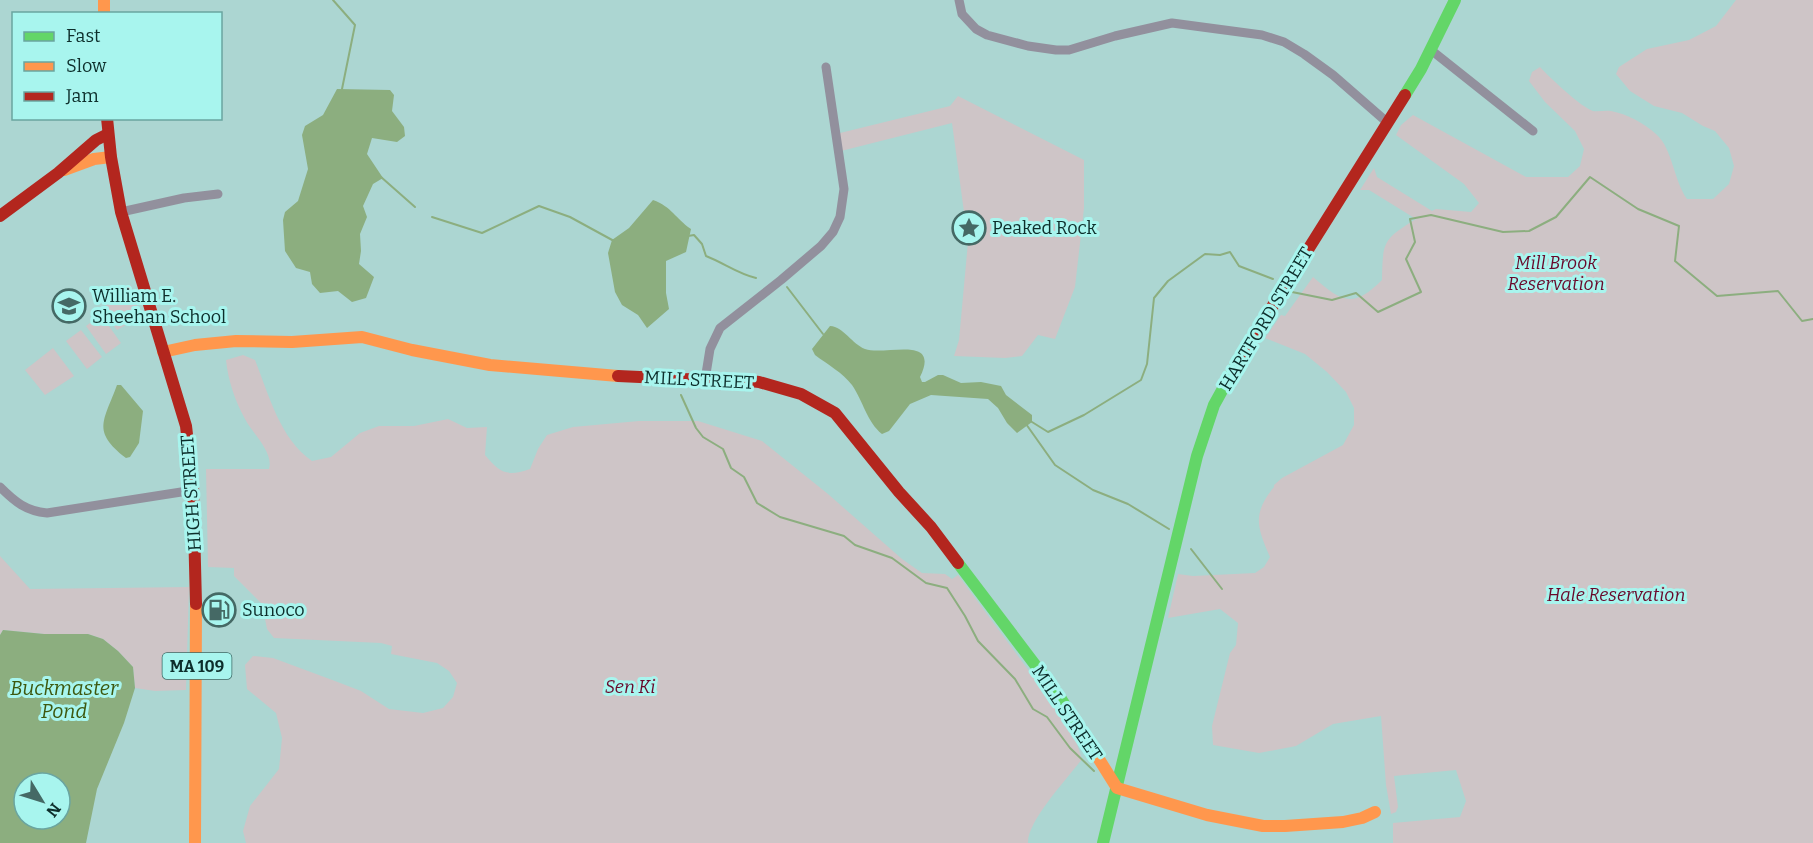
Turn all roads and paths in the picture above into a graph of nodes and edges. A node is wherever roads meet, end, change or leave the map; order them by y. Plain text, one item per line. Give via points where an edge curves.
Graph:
1 (959, 0) edge
2 (1455, 0) edge
3 (1431, 50) junction
4 (826, 67) dead end
5 (107, 120) edge
6 (1388, 123) junction
7 (1533, 131) dead end
8 (108, 134) junction
9 (111, 157) junction
10 (58, 173) junction
11 (218, 194) dead end
12 (121, 212) junction
13 (0, 216) edge
14 (164, 352) junction
15 (705, 380) junction
16 (0, 487) edge
17 (194, 490) junction
18 (1116, 788) junction
19 (1375, 812) dead end
20 (195, 843) edge
21 (1103, 843) edge

1 - 6 street via 962,14 987,35 1056,50 1070,50 1172,23 1262,35 1304,54
2 - 3 street, HARTFORD STREET
3 - 6 street, HARTFORD STREET
3 - 7 street
4 - 15 street via 844,189 840,217 821,246 720,328 710,349
5 - 8 street, HIGH STREET / MA 109
6 - 18 street, HARTFORD STREET via 1214,405 1197,456
8 - 9 street, HIGH STREET / MA 109
8 - 10 street
9 - 10 street
9 - 12 street, HIGH STREET / MA 109
10 - 13 street
11 - 12 street
12 - 14 street, HIGH STREET / MA 109
14 - 15 street, MILL STREET via 236,341 362,337 490,365
14 - 17 street, HIGH STREET / MA 109 via 186,426
15 - 18 street, MILL STREET via 759,382 801,394 835,413 931,527 1061,699
16 - 17 street via 20,506 47,513
17 - 20 street, HIGH STREET / MA 109 via 198,649
18 - 19 street via 1262,826 1359,820
18 - 21 street, HARTFORD STREET

